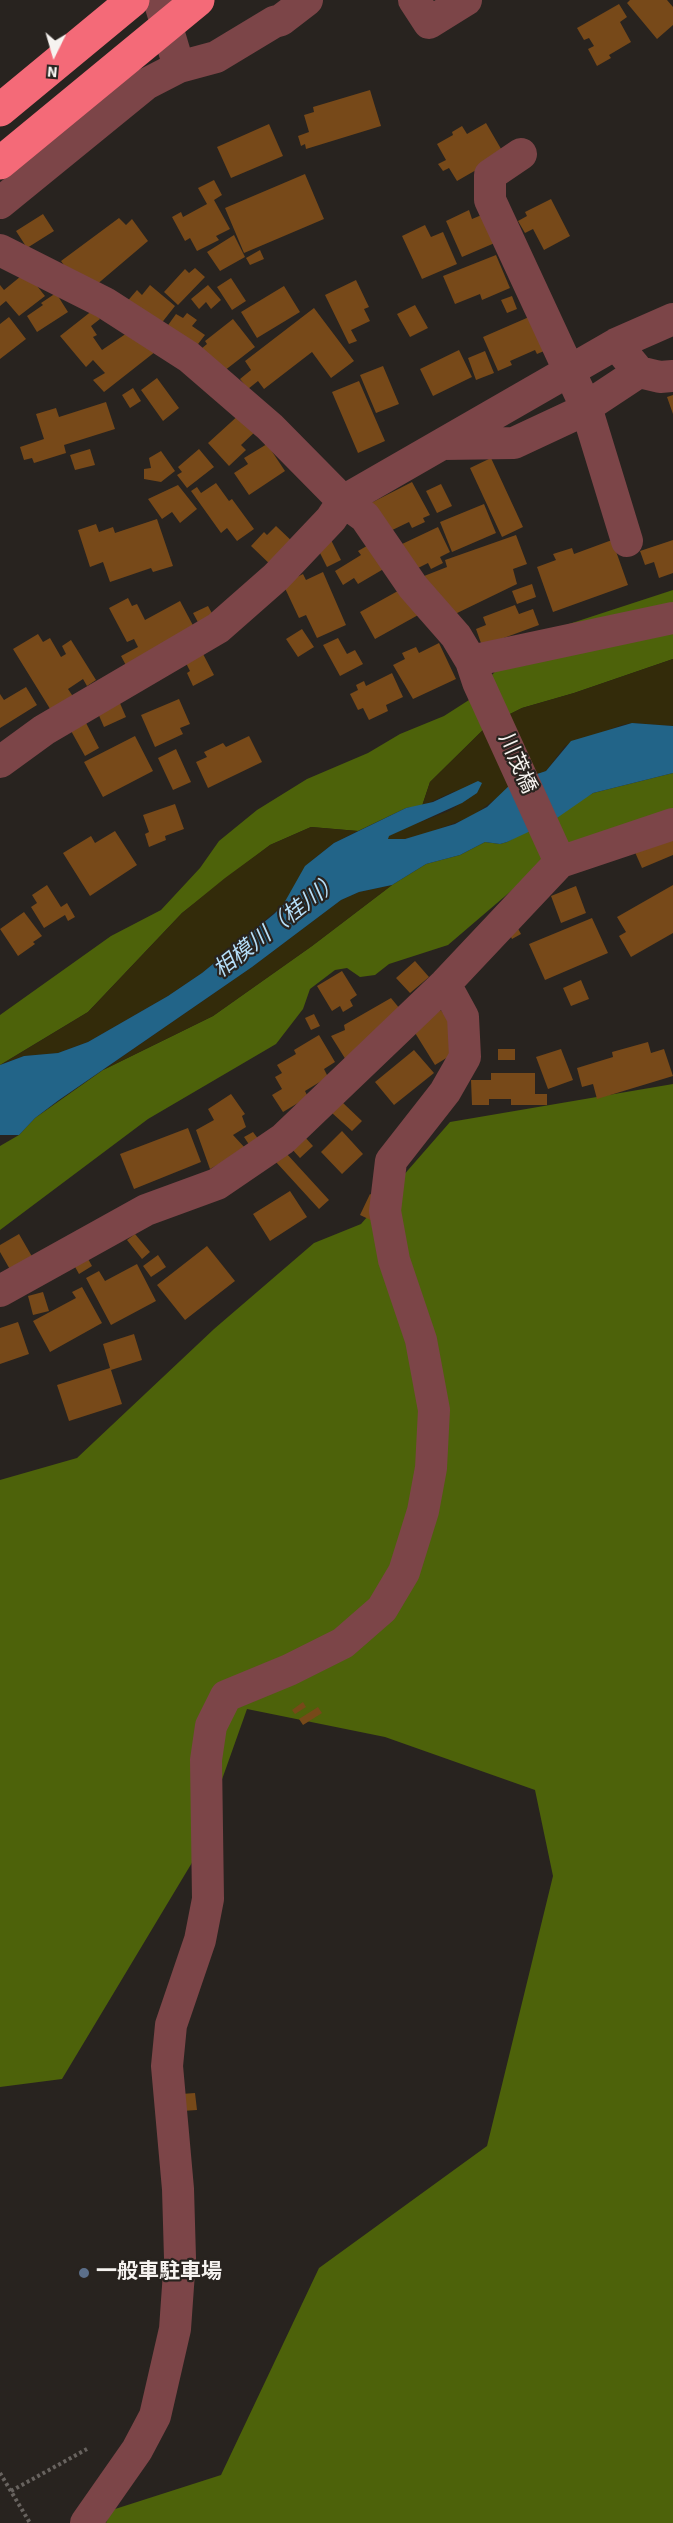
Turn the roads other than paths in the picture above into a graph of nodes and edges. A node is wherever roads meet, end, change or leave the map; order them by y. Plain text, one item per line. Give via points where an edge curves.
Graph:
1 (134, 0) edge
2 (159, 0) edge
3 (198, 0) edge
4 (307, 0) edge
5 (414, 0) edge
6 (466, 0) edge
7 (179, 68) junction
8 (0, 110) edge
9 (521, 154) dead end
10 (0, 163) edge
11 (0, 203) edge
12 (0, 250) edge
13 (673, 319) edge
14 (616, 344) junction
15 (570, 370) junction
16 (639, 372) junction
17 (673, 376) edge
18 (586, 407) junction
19 (441, 444) junction
20 (343, 501) junction
21 (627, 541) dead end
22 (673, 618) edge
23 (475, 671) junction
24 (0, 762) edge
25 (673, 824) edge
26 (557, 854) junction
27 (445, 984) junction
28 (0, 1290) edge
29 (86, 2523) edge

1 - 8 highway
2 - 7 street
3 - 10 highway, bridge
4 - 7 street via 281,20 216,57
5 - 6 street via 429,22
7 - 11 street via 146,84
9 - 15 street via 490,175 490,200
12 - 20 street, 川茂橋 via 105,303 189,357 270,427
13 - 14 street
14 - 15 street
14 - 16 street
15 - 18 street
15 - 19 street
16 - 17 street
16 - 18 street
18 - 19 street via 513,443
18 - 21 street
19 - 20 street
20 - 23 street, 川茂橋 via 365,517 413,587 456,636
20 - 24 street via 276,577 218,628 44,730
22 - 23 street
23 - 26 street, 川茂橋
25 - 26 street
26 - 27 street
27 - 28 street via 283,1139 217,1184 146,1210
27 - 29 street via 463,1017 465,1057 445,1092 391,1161 385,1211 394,1260 421,1340 434,1410 431,1468 423,1511 404,1572 382,1608 343,1642 226,1696 211,1726 206,1760 208,1899 200,1940 171,2025 167,2066 180,2258 175,2329 155,2416 137,2450

